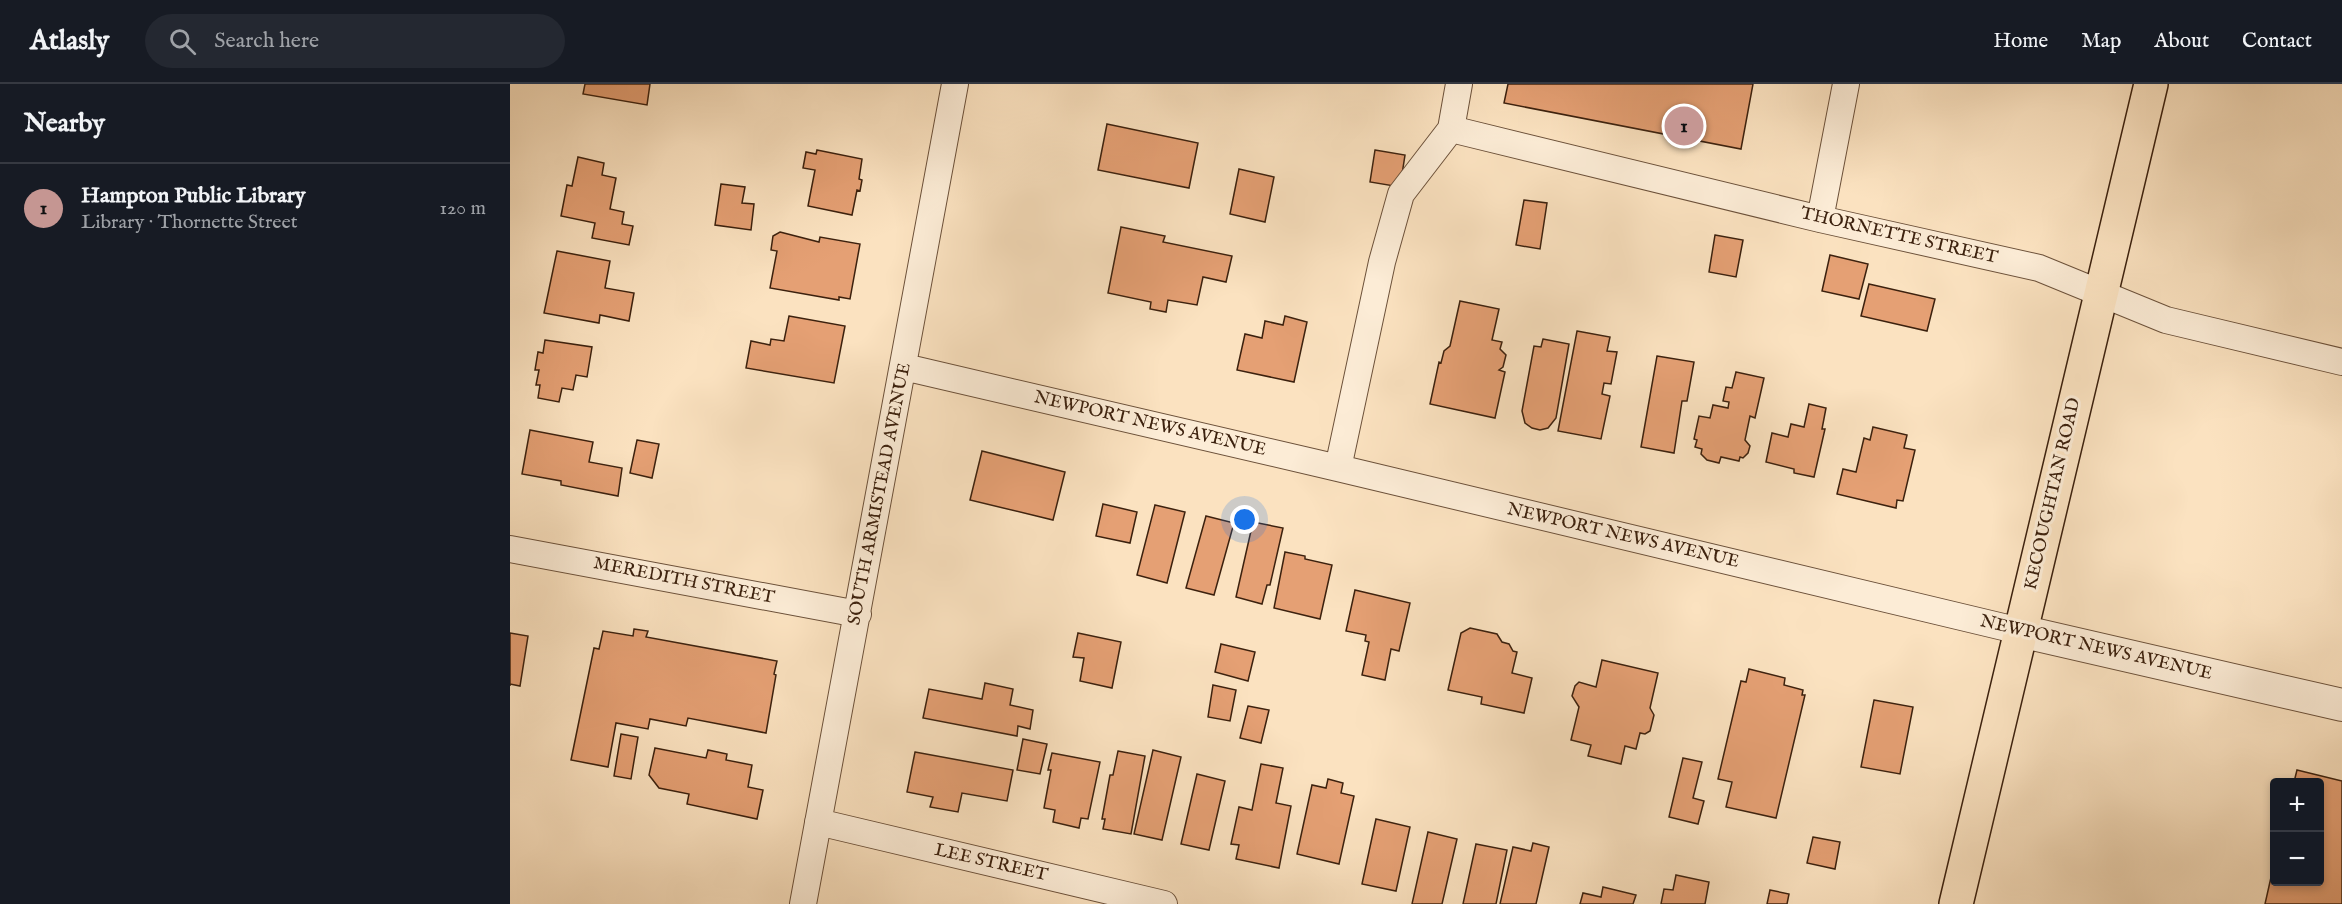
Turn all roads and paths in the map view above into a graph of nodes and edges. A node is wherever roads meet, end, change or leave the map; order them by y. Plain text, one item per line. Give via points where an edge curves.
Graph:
1 (955, 84) edge
2 (1459, 84) edge
3 (1846, 84) edge
4 (2151, 84) edge
5 (1451, 129) junction
6 (1820, 219) junction
7 (2101, 293) junction
8 (2342, 362) edge
9 (904, 367) junction
10 (1338, 468) junction
11 (510, 549) edge
12 (858, 614) junction
13 (2020, 631) junction
14 (2342, 705) edge
15 (818, 822) junction
16 (803, 904) edge
17 (1164, 904) edge
18 (1956, 904) edge

1 - 9 street, SOUTH ARMISTEAD AVENUE
2 - 5 street
3 - 6 street
4 - 7 main road, KECOUGHTAN ROAD
5 - 6 street, THORNETTE STREET
5 - 10 street via 1401,194 1382,262
6 - 7 street, THORNETTE STREET via 2039,268
7 - 8 street, THORNETTE STREET via 2166,320
7 - 13 main road, KECOUGHTAN ROAD
9 - 10 street, NEWPORT NEWS AVENUE
9 - 12 street, SOUTH ARMISTEAD AVENUE
10 - 13 street, NEWPORT NEWS AVENUE
11 - 12 street, MEREDITH STREET
12 - 15 street, SOUTH ARMISTEAD AVENUE
13 - 14 street, NEWPORT NEWS AVENUE
13 - 18 main road, KECOUGHTAN ROAD
15 - 16 street, SOUTH ARMISTEAD AVENUE
15 - 17 street, LEE STREET

